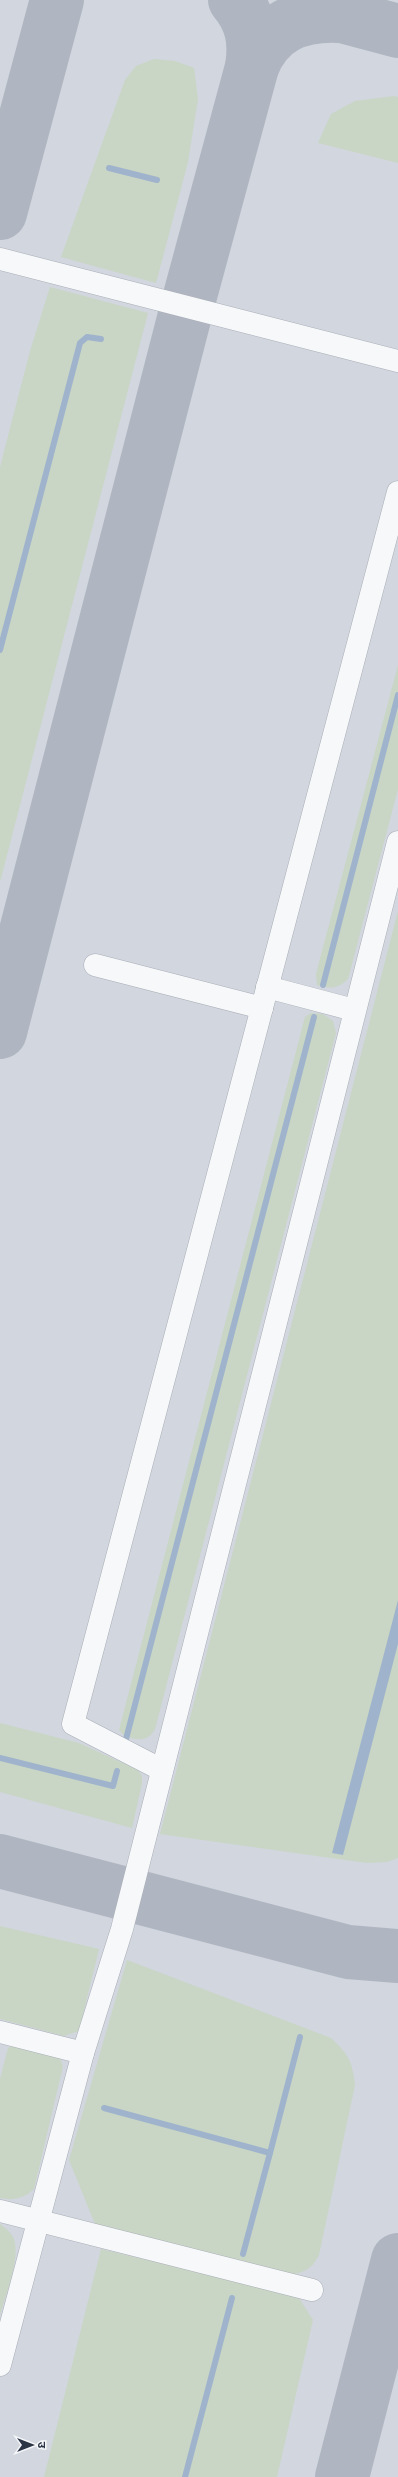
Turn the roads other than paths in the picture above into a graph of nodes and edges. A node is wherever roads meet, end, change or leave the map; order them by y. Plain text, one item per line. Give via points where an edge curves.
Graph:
1 (0, 259) edge
2 (398, 361) edge
3 (398, 492) edge
4 (398, 842) edge
5 (95, 965) dead end
6 (267, 987) junction
7 (262, 1008) junction
8 (354, 1010) junction
9 (162, 1770) junction
10 (0, 2032) edge
11 (83, 2053) junction
12 (0, 2211) edge
13 (38, 2221) junction
14 (312, 2290) dead end
15 (0, 2366) edge

1 - 2 lane
3 - 6 lane
4 - 8 lane
5 - 7 lane
6 - 7 lane
6 - 8 lane
7 - 9 lane via 73,1724
8 - 9 lane
9 - 11 lane via 122,1929
10 - 11 lane
11 - 13 lane
12 - 13 lane
13 - 14 lane
13 - 15 lane

